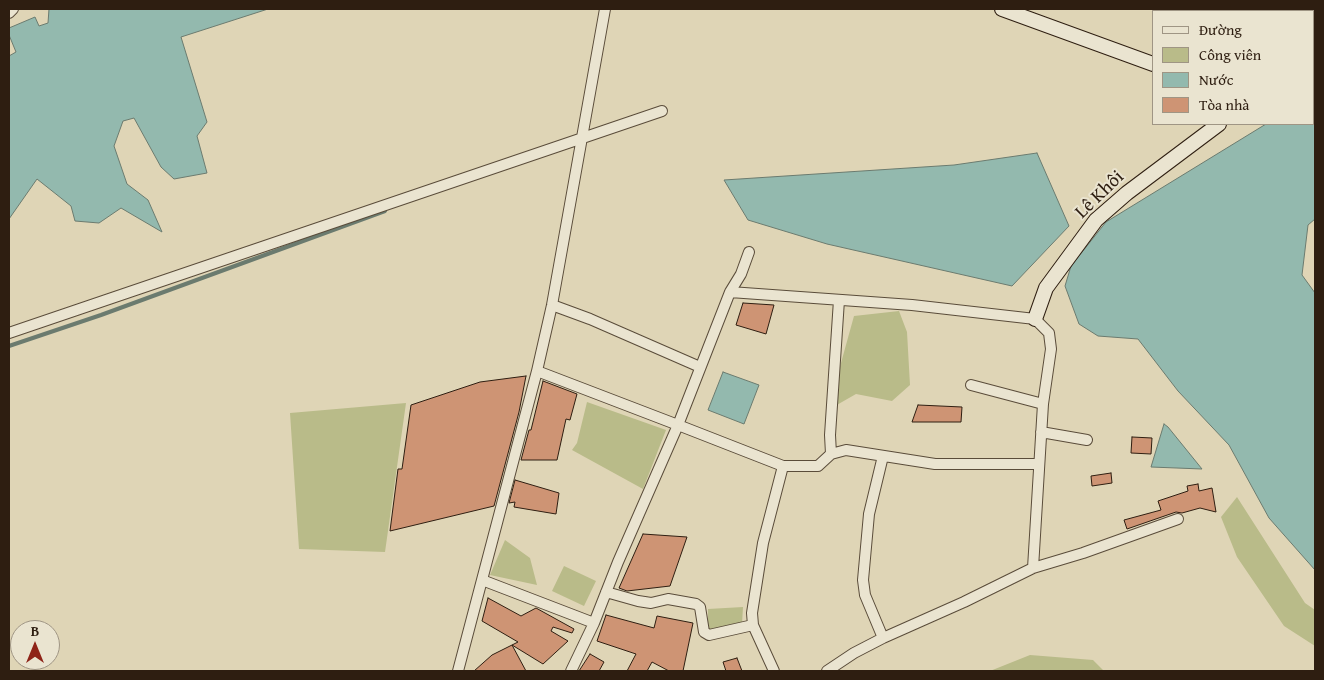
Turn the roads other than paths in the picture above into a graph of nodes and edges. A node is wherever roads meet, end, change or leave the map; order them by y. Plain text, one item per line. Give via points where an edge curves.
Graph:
1 (13, 9) edge
2 (606, 9) edge
3 (1002, 9) edge
4 (9, 13) edge
5 (1152, 64) edge
6 (662, 111) dead end
7 (1218, 125) edge
8 (584, 140) junction
9 (749, 252) dead end
10 (730, 292) junction
11 (839, 300) junction
12 (552, 306) junction
13 (1035, 319) junction
14 (9, 334) edge
15 (700, 368) junction
16 (536, 371) junction
17 (971, 385) dead end
18 (1043, 404) junction
19 (678, 425) junction
20 (1041, 432) junction
21 (1088, 440) dead end
22 (831, 454) junction
23 (883, 456) junction
24 (1038, 464) junction
25 (783, 466) junction
26 (1178, 519) dead end
27 (1033, 568) junction
28 (482, 580) junction
29 (606, 592) junction
30 (594, 623) junction
31 (753, 625) junction
32 (883, 638) junction
33 (458, 671) edge
34 (571, 671) edge
35 (774, 671) edge
36 (827, 671) edge

1 - 4 street
2 - 8 street
3 - 5 street
6 - 8 street
7 - 13 street, Lê Khôi via 1096,220 1046,288
8 - 12 street
8 - 14 street
9 - 10 street
10 - 11 street
10 - 15 street
11 - 13 street
11 - 22 street
12 - 15 street via 590,319
12 - 16 street
13 - 18 street via 1049,333 1051,349
15 - 19 street
16 - 19 street
16 - 28 street
17 - 18 street
18 - 20 street
19 - 25 street
19 - 29 street
20 - 21 street
20 - 24 street
22 - 23 street via 846,450
22 - 25 street via 818,466
23 - 24 street via 950,465
23 - 32 street via 869,514 863,580 864,595
24 - 27 street
25 - 31 street via 756,579
26 - 27 street via 1083,554
27 - 32 street
28 - 30 street
28 - 33 street
29 - 30 street
29 - 31 street via 651,603 668,599 696,604 700,607 704,632 709,635
30 - 34 street
31 - 35 street
32 - 36 street

